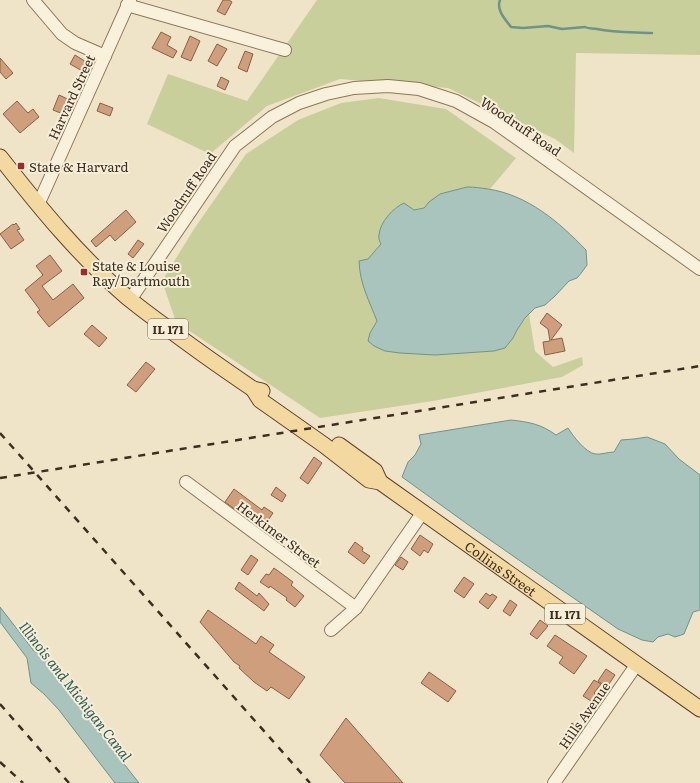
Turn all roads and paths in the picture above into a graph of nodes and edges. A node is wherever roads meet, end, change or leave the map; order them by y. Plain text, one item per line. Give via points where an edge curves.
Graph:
1 (33, 0) edge
2 (128, 3) edge
3 (285, 50) dead end
4 (106, 56) junction
5 (0, 157) edge
6 (38, 205) junction
7 (700, 269) edge
8 (130, 300) junction
9 (186, 482) dead end
10 (423, 512) junction
11 (356, 608) junction
12 (331, 630) dead end
13 (637, 664) junction
14 (700, 709) edge
15 (554, 783) edge

1 - 4 street via 62,34 75,43
2 - 3 street
2 - 4 street, Harvard Street
4 - 6 street, Harvard Street
5 - 6 main road, IL 171
6 - 8 main road, IL 171 via 85,257
7 - 8 street, Woodruff Road via 494,122 456,101 419,89 388,86 354,88 299,103 272,117 235,146
8 - 10 main road, Collins Street / IL 171 via 253,389 260,400 369,480 380,482
9 - 11 street, Herkimer Street
10 - 11 street
10 - 13 main road, Collins Street / IL 171
11 - 12 street
13 - 14 main road, Collins Street / IL 171
13 - 15 street, Hills Avenue

